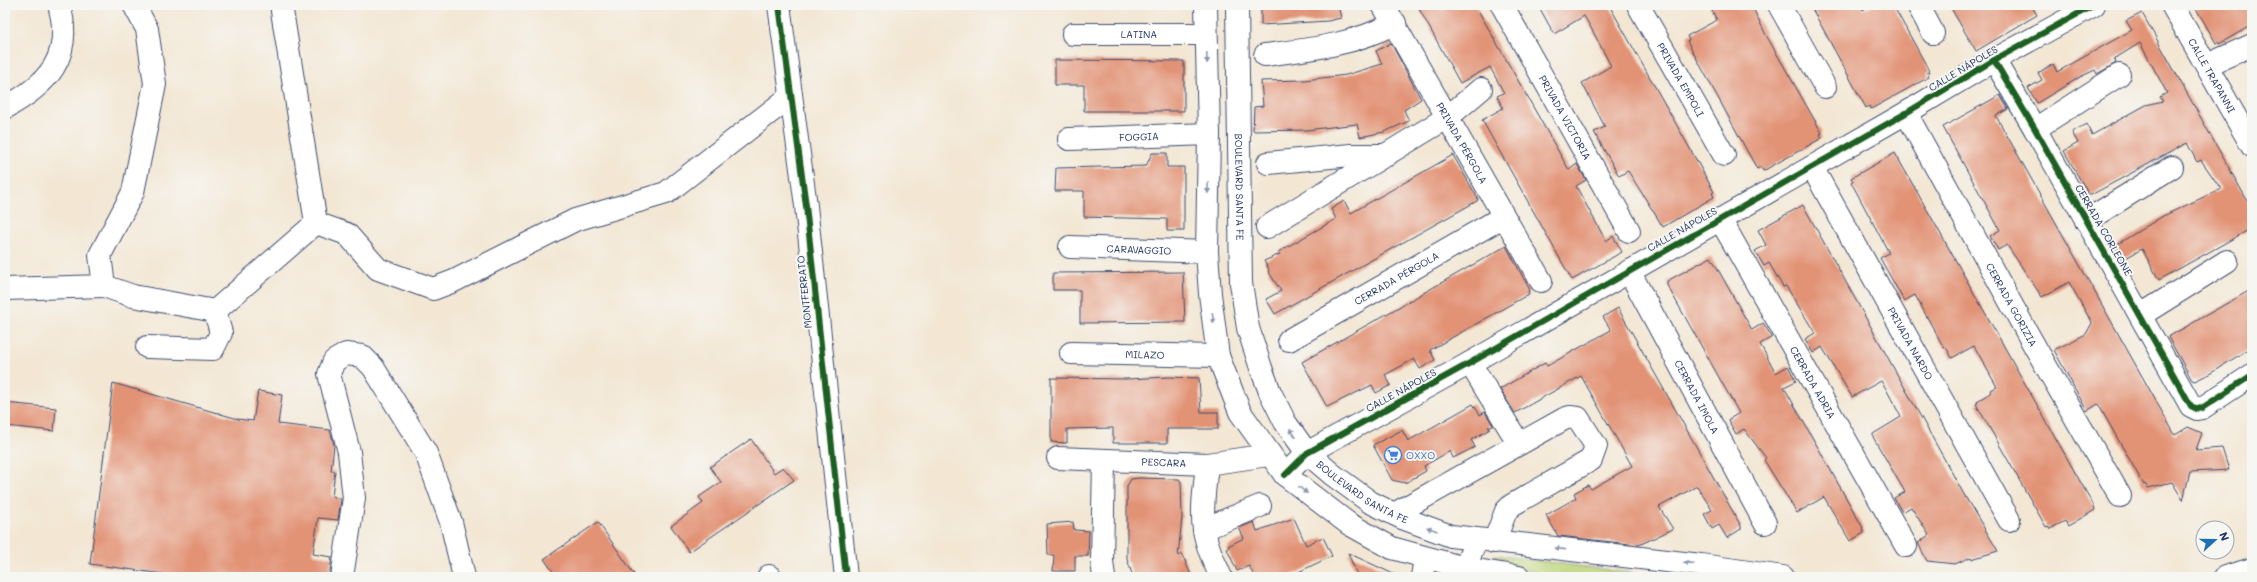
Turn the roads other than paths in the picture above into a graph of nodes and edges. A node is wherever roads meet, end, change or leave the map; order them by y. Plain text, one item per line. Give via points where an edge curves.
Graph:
1 (59, 5) edge
2 (134, 5) edge
3 (282, 5) edge
4 (779, 5) edge
5 (1206, 5) edge
6 (1237, 5) edge
7 (1384, 5) edge
8 (1502, 5) edge
9 (1638, 5) edge
10 (1779, 5) edge
11 (1918, 5) edge
12 (2094, 5) edge
13 (2172, 5) edge
14 (1395, 23) junction
15 (1933, 33) dead end
16 (1073, 34) dead end
17 (1206, 34) junction
18 (2252, 45) edge
19 (1265, 55) dead end
20 (1994, 60) junction
21 (2206, 65) junction
22 (2119, 75) dead end
23 (1825, 87) dead end
24 (1481, 89) dead end
25 (791, 96) junction
26 (5, 108) edge
27 (1906, 113) junction
28 (1448, 118) junction
29 (2035, 129) junction
30 (1209, 134) junction
31 (1069, 139) dead end
32 (2252, 146) edge
33 (1387, 155) junction
34 (1724, 155) dead end
35 (1268, 163) dead end
36 (1812, 167) junction
37 (2172, 167) dead end
38 (1503, 217) junction
39 (1720, 219) junction
40 (2086, 222) junction
41 (316, 223) junction
42 (1267, 227) dead end
43 (1629, 231) dead end
44 (1070, 247) dead end
45 (1207, 252) junction
46 (2227, 261) dead end
47 (1629, 271) junction
48 (1541, 281) dead end
49 (104, 286) junction
50 (5, 289) edge
51 (215, 311) junction
52 (2141, 315) junction
53 (1289, 340) dead end
54 (148, 347) dead end
55 (1071, 353) dead end
56 (1218, 356) junction
57 (1470, 363) junction
58 (2252, 375) edge
59 (1519, 444) junction
60 (1307, 453) junction
61 (1268, 455) junction
62 (1058, 458) dead end
63 (1104, 460) junction
64 (1206, 464) junction
65 (1285, 475) junction
66 (2120, 496) dead end
67 (1260, 506) dead end
68 (1394, 514) junction
69 (2009, 520) dead end
70 (1765, 523) dead end
71 (1204, 529) junction
72 (1485, 541) junction
73 (1906, 546) dead end
74 (1423, 567) edge
75 (2252, 569) edge
76 (1476, 572) edge
77 (342, 577) edge
78 (464, 577) edge
79 (846, 577) edge
80 (1104, 577) edge
81 (1221, 577) edge
82 (1519, 577) edge
83 (1783, 577) edge
84 (2225, 577) edge

1 - 26 main road via 64,46 52,71 32,91
2 - 49 main road via 147,29 155,84 133,192 100,255
3 - 41 main road
4 - 25 main road, MONTFERRATO
5 - 17 main road
60 -> 6 main road, BOULEVARD SANTA FE via 1270,392 1248,328 1241,283
7 - 14 main road, PRIVADA PÉRGOLA
8 - 43 main road, PRIVADA VICTORIA
9 - 34 main road, PRIVADA EMPOLI
10 - 23 main road
11 - 15 main road
12 - 20 main road, CALLE NÁPOLES
13 - 21 main road, CALLE TRAPANNI
14 - 19 main road via 1372,35 1344,44
14 - 28 main road, PRIVADA PÉRGOLA
16 - 17 main road, LATINA
17 -> 30 main road
18 - 21 main road
20 - 27 main road, CALLE NÁPOLES
20 - 29 main road, CERRADA CORLEONE
21 - 32 main road, CALLE TRAPANNI
22 - 29 main road
24 - 28 main road
25 - 41 main road via 666,193 575,220 454,281 433,288 378,269 347,234
25 - 79 main road, MONTFERRATO
27 - 36 main road, CALLE NÁPOLES
27 - 66 main road, CERRADA GORIZIA
28 - 33 main road
28 - 38 main road, PRIVADA PÉRGOLA
29 - 40 main road, CERRADA CORLEONE
30 - 31 main road, FOGGIA
30 -> 45 main road
33 - 35 main road via 1351,155
33 - 42 main road
36 - 39 main road, CALLE NÁPOLES
36 - 69 main road, PRIVADA NARDO
37 - 40 main road
38 - 48 main road, PRIVADA PÉRGOLA
38 - 53 main road, CERRADA PÉRGOLA
39 - 47 main road, CALLE NÁPOLES
39 - 73 main road, CERRADA ADRIA
40 - 52 main road, CERRADA CORLEONE
41 - 51 main road
44 - 45 main road, CARAVAGGIO
45 -> 56 main road
46 - 52 main road
47 - 57 main road, CALLE NÁPOLES
47 - 70 main road, CERRADA IMOLA
49 - 50 main road
49 - 51 main road via 133,296
51 - 54 main road via 221,333 213,349
52 - 58 main road, CERRADA CORLEONE via 2191,406 2202,408
55 - 56 main road, MILAZO
56 - 61 main road via 1240,412
57 - 59 main road
57 - 60 main road, CALLE NÁPOLES
59 - 68 main road
59 - 72 main road via 1570,417 1578,418 1596,446 1591,460 1512,505
60 - 65 main road, CALLE NÁPOLES
60 - 68 main road, BOULEVARD SANTA FE via 1364,498
61 - 64 main road, PESCARA
61 - 65 main road
62 - 63 main road, PESCARA
63 - 64 main road, PESCARA
63 - 80 main road
64 - 71 main road
65 -> 74 main road via 1349,524
67 - 71 main road
72 -> 68 main road, BOULEVARD SANTA FE via 1451,536
71 - 81 main road
72 - 76 main road
83 -> 72 main road, BOULEVARD SANTA FE via 1701,565
74 - 76 main road
75 - 84 main road
76 - 82 main road
77 - 78 main road via 354,498 349,452 329,374 334,361 346,354 362,356 373,367 426,453 451,522

